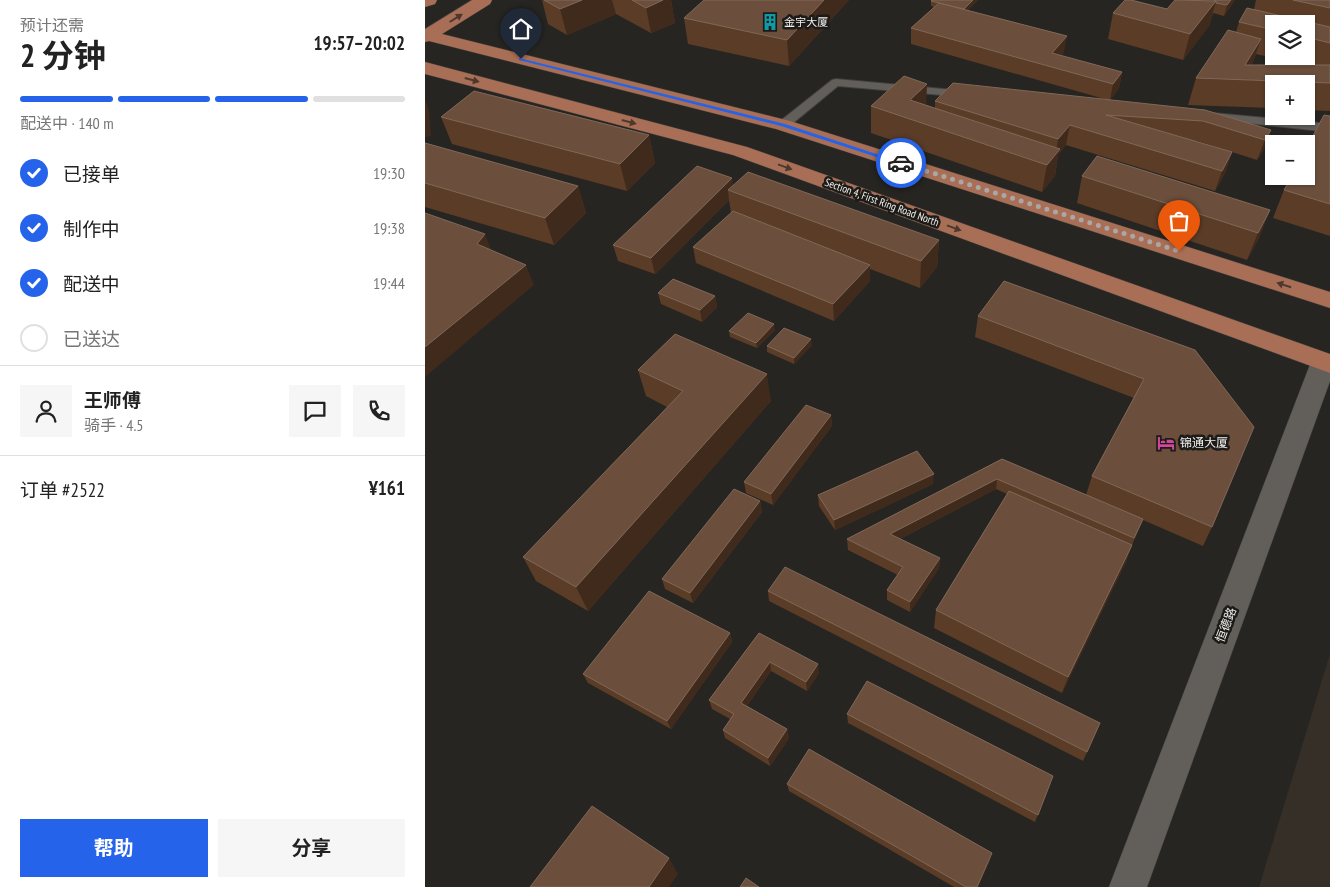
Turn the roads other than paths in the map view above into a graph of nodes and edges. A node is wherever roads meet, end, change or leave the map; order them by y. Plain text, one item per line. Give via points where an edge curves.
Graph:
1 (429, 0) edge
2 (484, 0) edge
3 (425, 2) edge
4 (426, 36) edge
5 (425, 68) edge
6 (975, 95) edge
7 (1202, 116) edge
8 (783, 125) junction
9 (1330, 128) edge
10 (1330, 300) edge
11 (1327, 363) edge
12 (1128, 887) edge

1 - 3 main road
4 -> 2 main road
4 - 8 main road
5 -> 11 main road, Section 4, First Ring Road North via 740,151
6 - 8 lane via 836,82
7 - 9 lane
10 -> 8 main road
11 - 12 street, 恒德路

